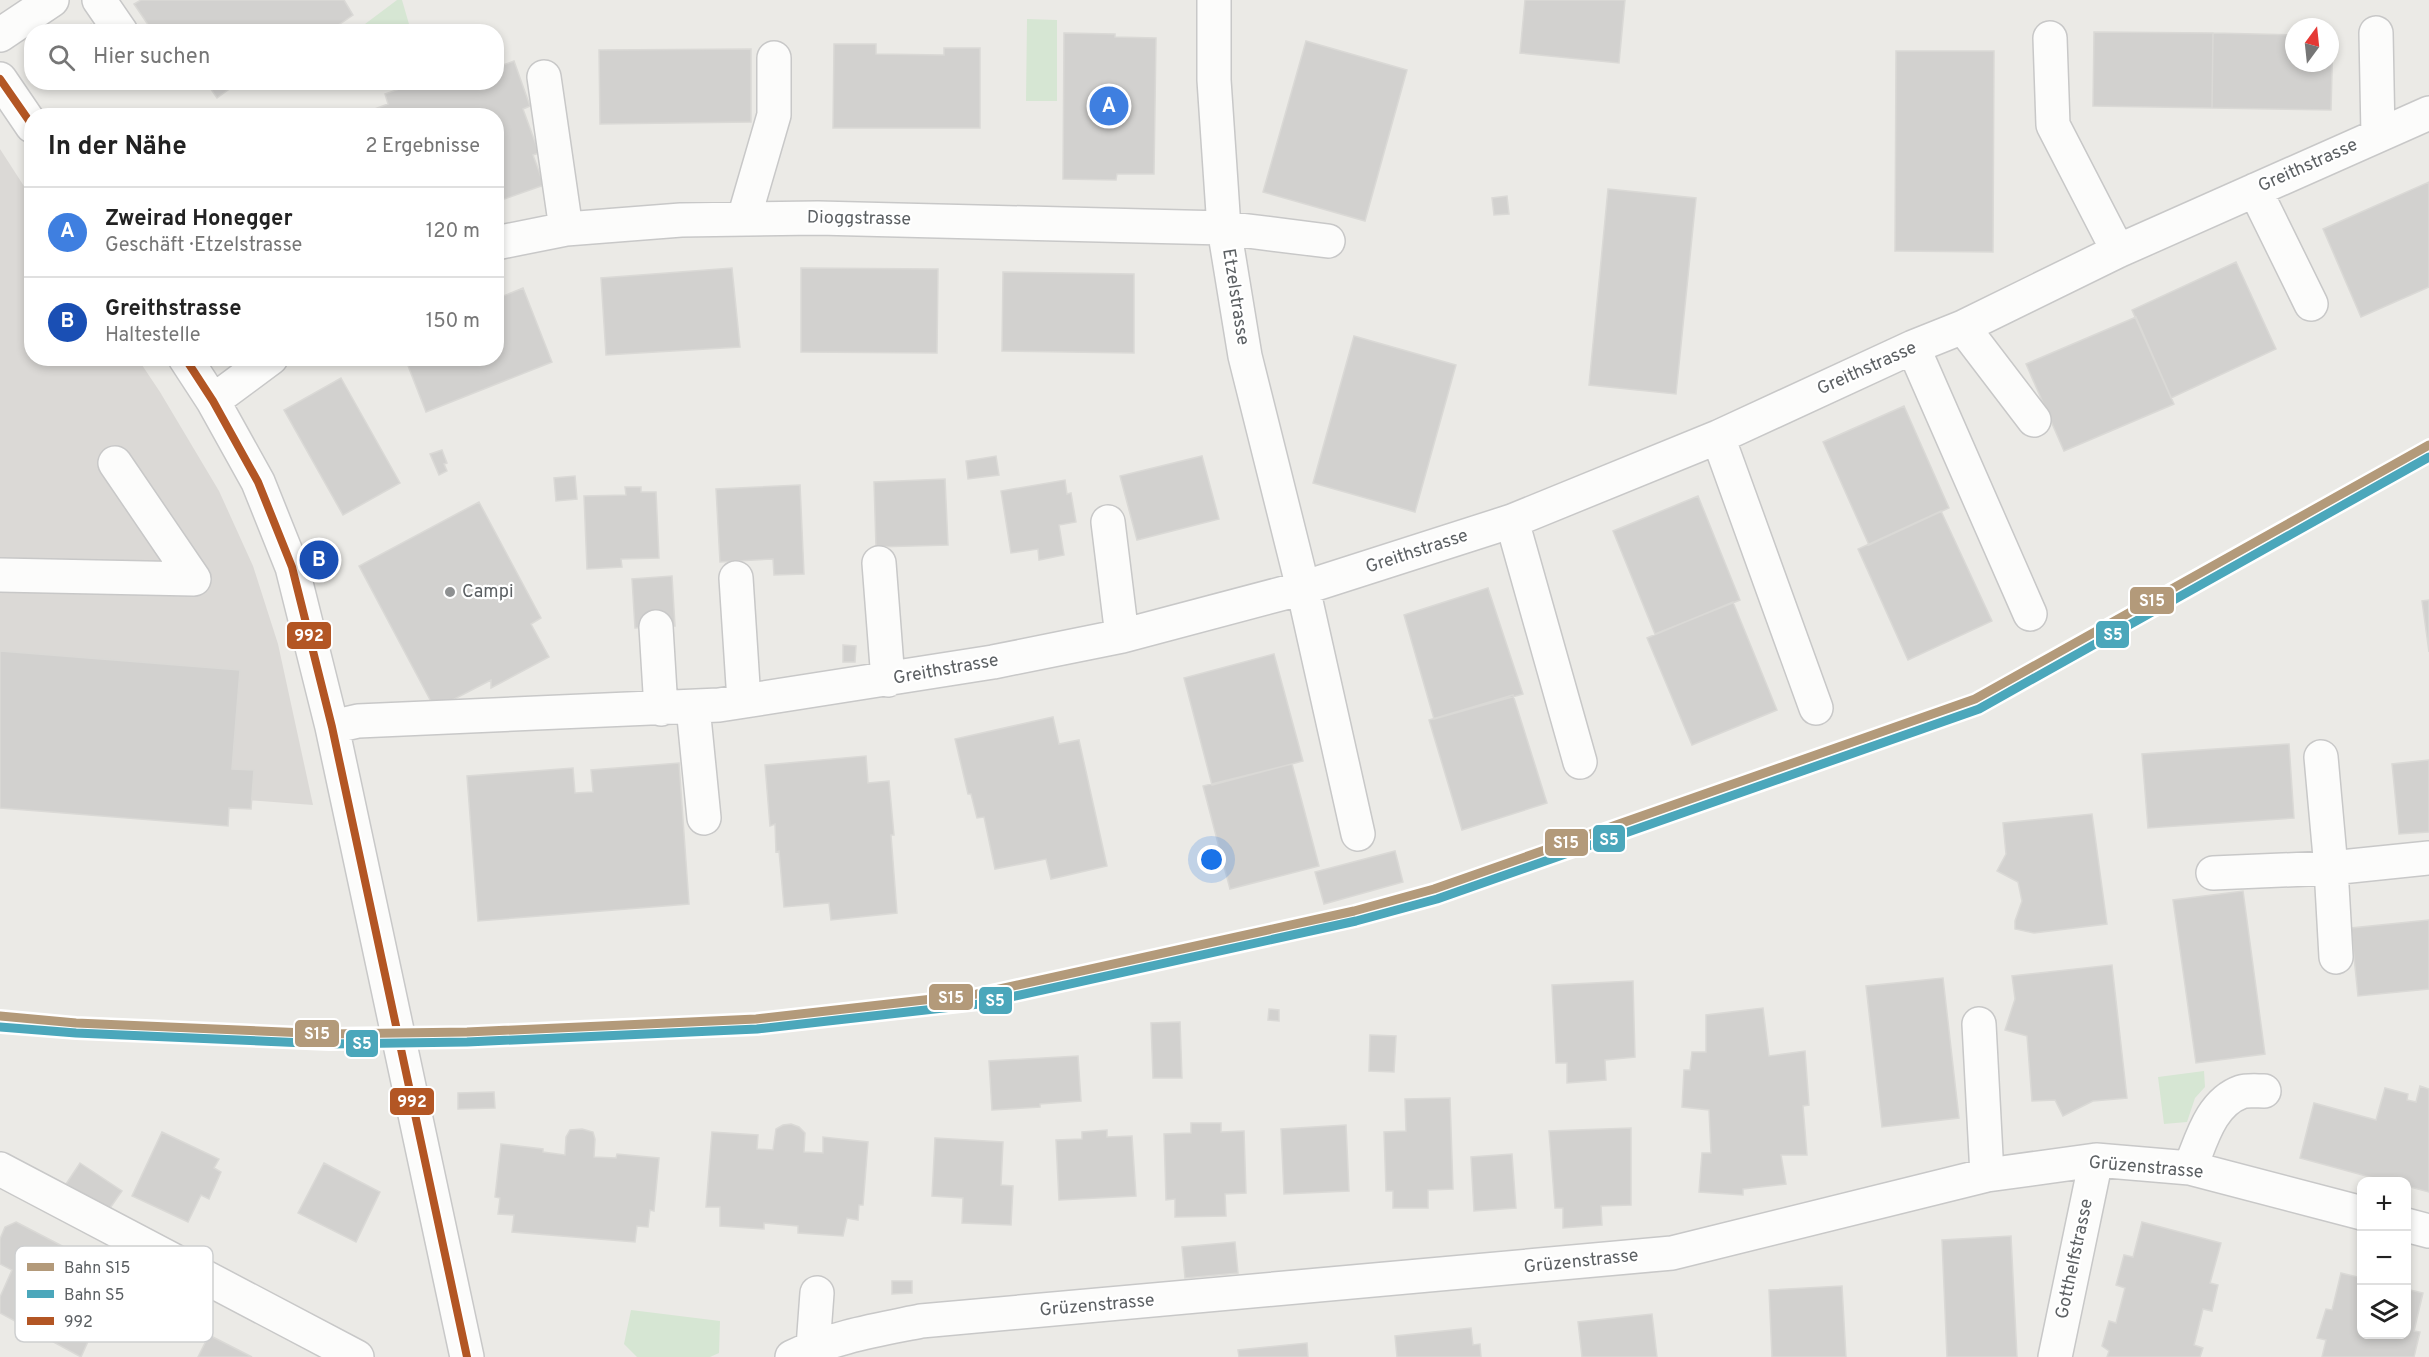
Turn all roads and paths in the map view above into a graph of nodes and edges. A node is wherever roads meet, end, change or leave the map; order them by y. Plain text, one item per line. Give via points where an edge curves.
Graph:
1 (52, 0) edge
2 (99, 0) edge
3 (1214, 0) edge
4 (116, 24) edge
5 (2376, 33) dead end
6 (0, 35) edge
7 (2050, 38) dead end
8 (774, 58) dead end
9 (544, 77) dead end
10 (0, 79) edge
11 (2429, 113) edge
12 (24, 114) edge
13 (2378, 135) junction
14 (2255, 190) junction
15 (744, 218) junction
16 (1224, 228) junction
17 (566, 229) junction
18 (504, 241) edge
19 (1328, 241) dead end
20 (2118, 251) junction
21 (2311, 304) dead end
22 (1963, 327) junction
23 (1913, 347) junction
24 (190, 366) edge
25 (260, 366) edge
26 (213, 401) junction
27 (2034, 420) dead end
28 (1718, 437) junction
29 (115, 463) dead end
30 (1512, 521) junction
31 (1108, 522) dead end
32 (879, 563) dead end
33 (0, 575) edge
34 (736, 578) dead end
35 (1303, 588) junction
36 (2030, 614) dead end
37 (656, 627) dead end
38 (1122, 636) junction
39 (888, 680) junction
40 (744, 701) junction
41 (677, 708) junction
42 (1816, 708) dead end
43 (332, 727) junction
44 (2321, 757) dead end
45 (1580, 762) dead end
46 (704, 818) dead end
47 (1358, 834) dead end
48 (2429, 858) edge
49 (2331, 867) junction
50 (2213, 873) dead end
51 (2336, 957) dead end
52 (1978, 1024) dead end
53 (2264, 1091) dead end
54 (2096, 1160) junction
55 (2190, 1168) junction
56 (0, 1169) edge
57 (1987, 1175) junction
58 (2357, 1213) edge
59 (2411, 1226) edge
60 (2429, 1231) edge
61 (146, 1246) edge
62 (213, 1281) edge
63 (817, 1293) dead end
64 (803, 1352) edge
65 (357, 1357) edge
66 (467, 1357) edge
67 (2055, 1357) edge

1 - 6 street
2 - 4 street
3 - 16 street, Etzelstrasse via 1214,80
5 - 13 street
7 - 20 street via 2053,125
8 - 15 street via 774,115
9 - 17 street
10 - 12 street
11 - 13 street, Greithstrasse
13 - 14 street, Greithstrasse
14 - 20 street, Greithstrasse
14 - 21 street
15 - 16 street, Dioggstrasse
15 - 17 street, Dioggstrasse
16 - 19 street, Dioggstrasse
16 - 35 street, Etzelstrasse via 1248,374
17 - 18 street, Dioggstrasse
20 - 22 street, Greithstrasse
22 - 23 street, Greithstrasse
22 - 27 street
23 - 28 street, Greithstrasse
23 - 36 street
24 - 26 street
25 - 26 street
26 - 43 street via 258,482 292,567
28 - 30 street, Greithstrasse
28 - 42 street
29 - 33 street via 194,579
30 - 35 street, Greithstrasse
30 - 45 street
31 - 38 street
32 - 39 street
34 - 40 street
35 - 38 street, Greithstrasse
35 - 47 street, Etzelstrasse
37 - 41 street
38 - 39 street, Greithstrasse
39 - 40 street, Greithstrasse
40 - 41 street, Greithstrasse
41 - 43 street, Greithstrasse via 357,721
41 - 46 street
43 - 66 street
44 - 49 street
48 - 49 street
49 - 50 street
49 - 51 street
52 - 57 street
53 - 55 street via 2241,1092 2224,1103 2212,1117
54 - 55 street, Grüzenstrasse
54 - 57 street, Grüzenstrasse
54 - 67 street, Gotthelfstrasse
55 - 58 street, Grüzenstrasse
56 - 61 street
57 - 64 street, Grüzenstrasse via 1672,1253 954,1317 868,1331
59 - 60 street
62 - 65 street
63 - 64 street

